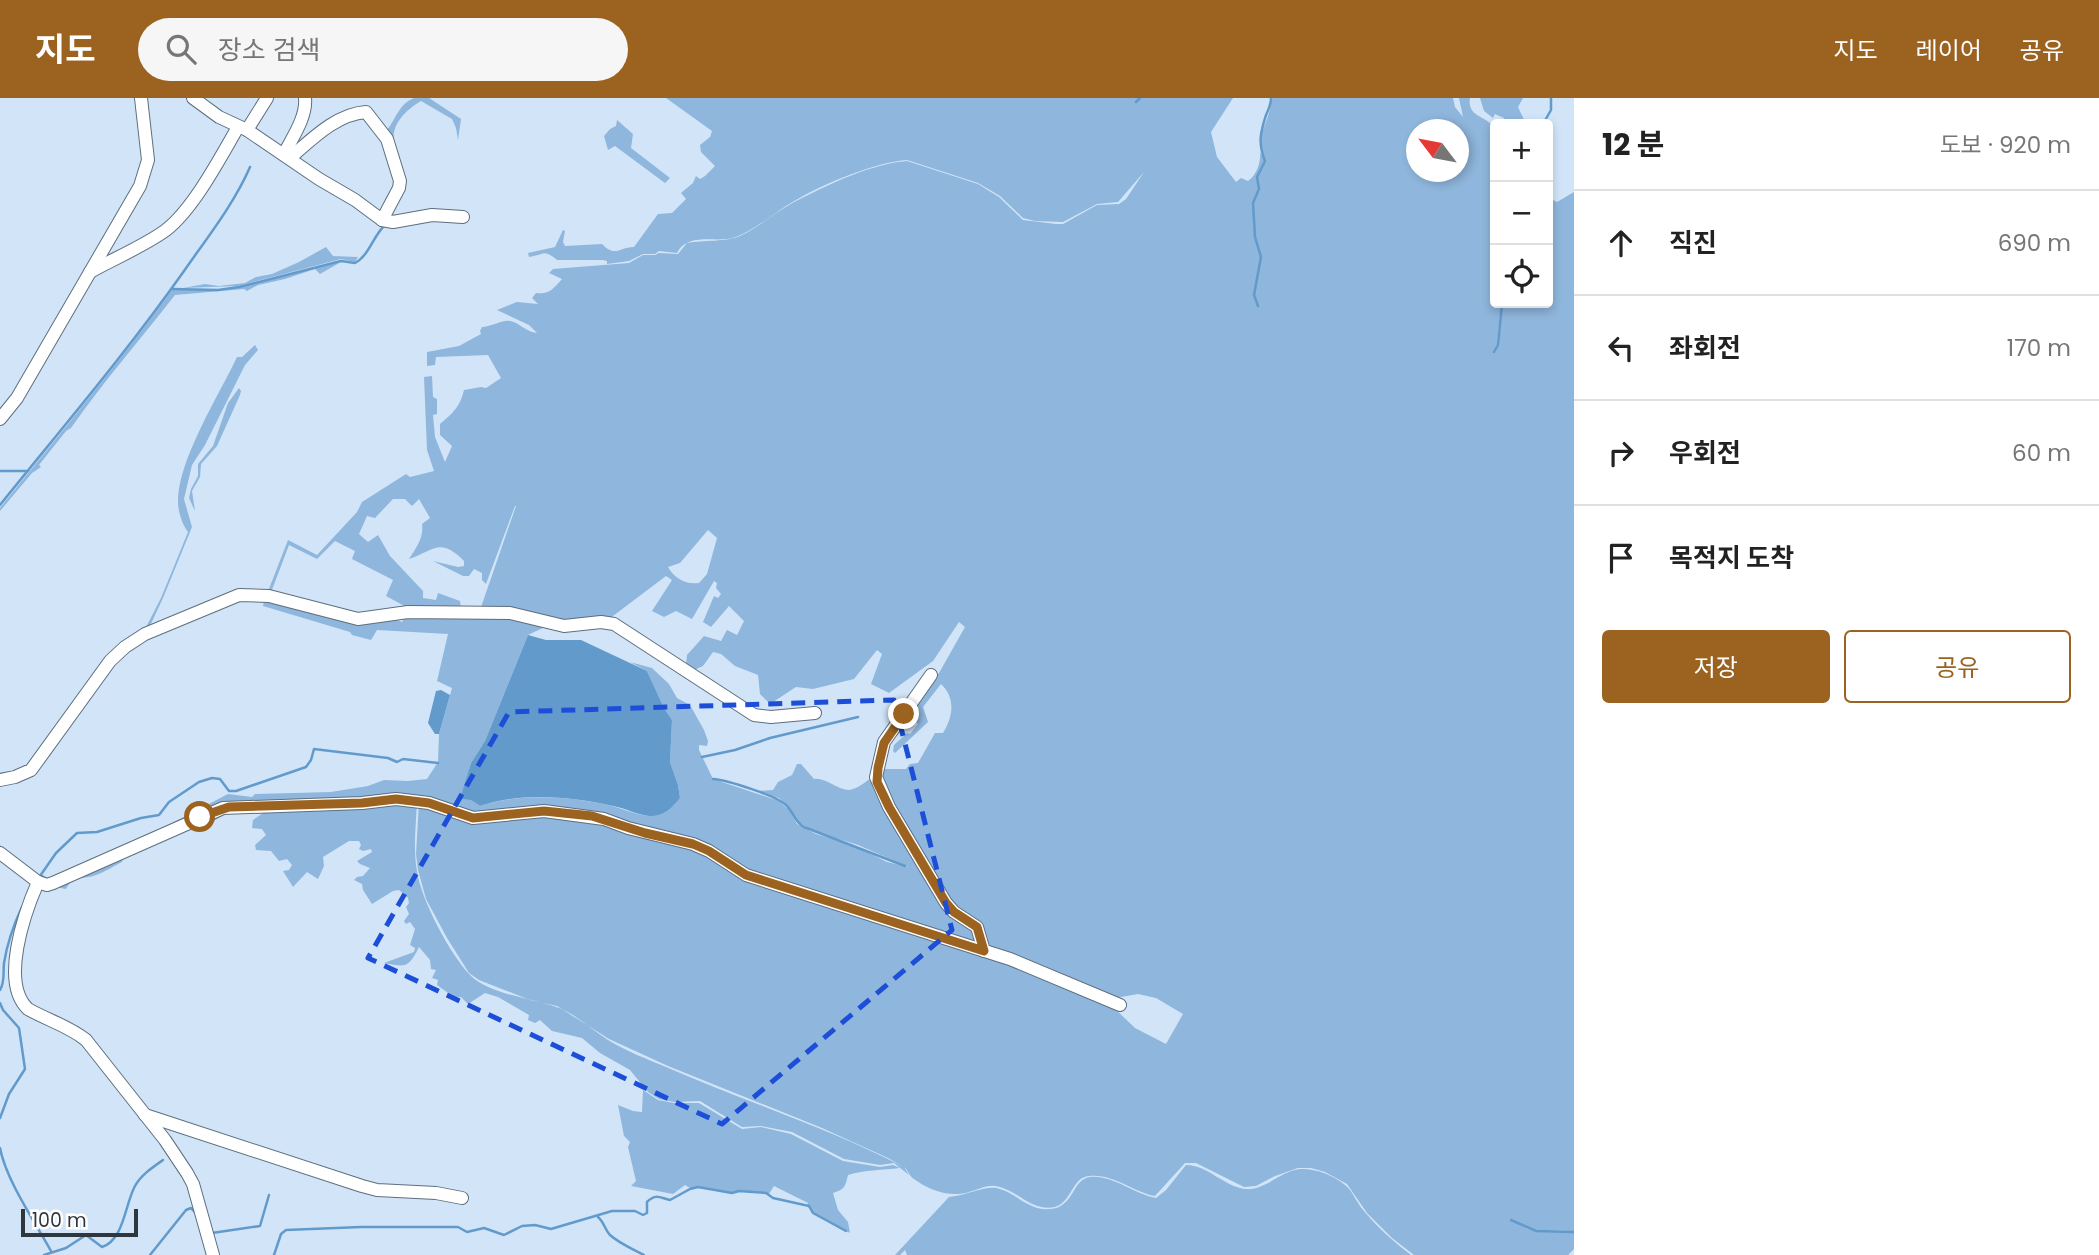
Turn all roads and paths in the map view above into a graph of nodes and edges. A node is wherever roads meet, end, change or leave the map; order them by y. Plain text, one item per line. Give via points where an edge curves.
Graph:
1 (141, 98) edge
2 (193, 98) edge
3 (267, 98) edge
4 (304, 98) edge
5 (242, 128) junction
6 (287, 156) junction
7 (463, 217) dead end
8 (382, 220) junction
9 (90, 272) junction
10 (0, 419) edge
11 (931, 675) dead end
12 (814, 713) dead end
13 (0, 780) edge
14 (0, 853) edge
15 (38, 882) junction
16 (984, 951) junction
17 (1120, 1005) dead end
18 (145, 1115) junction
19 (462, 1198) dead end
20 (213, 1255) edge

1 - 9 street via 146,173
2 - 5 street
3 - 5 street
4 - 6 street
5 - 6 street
5 - 9 street via 184,212 166,230
6 - 8 street
6 - 8 street via 347,116 366,112 387,139 400,181
7 - 8 street
9 - 10 street via 17,398
11 - 16 street via 884,743 877,782 946,903 977,927
12 - 13 street via 754,715 608,622 564,626 499,613 408,612 358,619 249,594 217,602 125,647 31,769
14 - 15 street
15 - 16 street via 53,883 223,808 396,799 429,803 473,818 544,811 604,818 693,844 746,875 776,886
15 - 18 street via 14,944 13,991 21,1004 86,1040
16 - 17 street
18 - 19 street via 377,1190 436,1192
18 - 20 street via 193,1184

